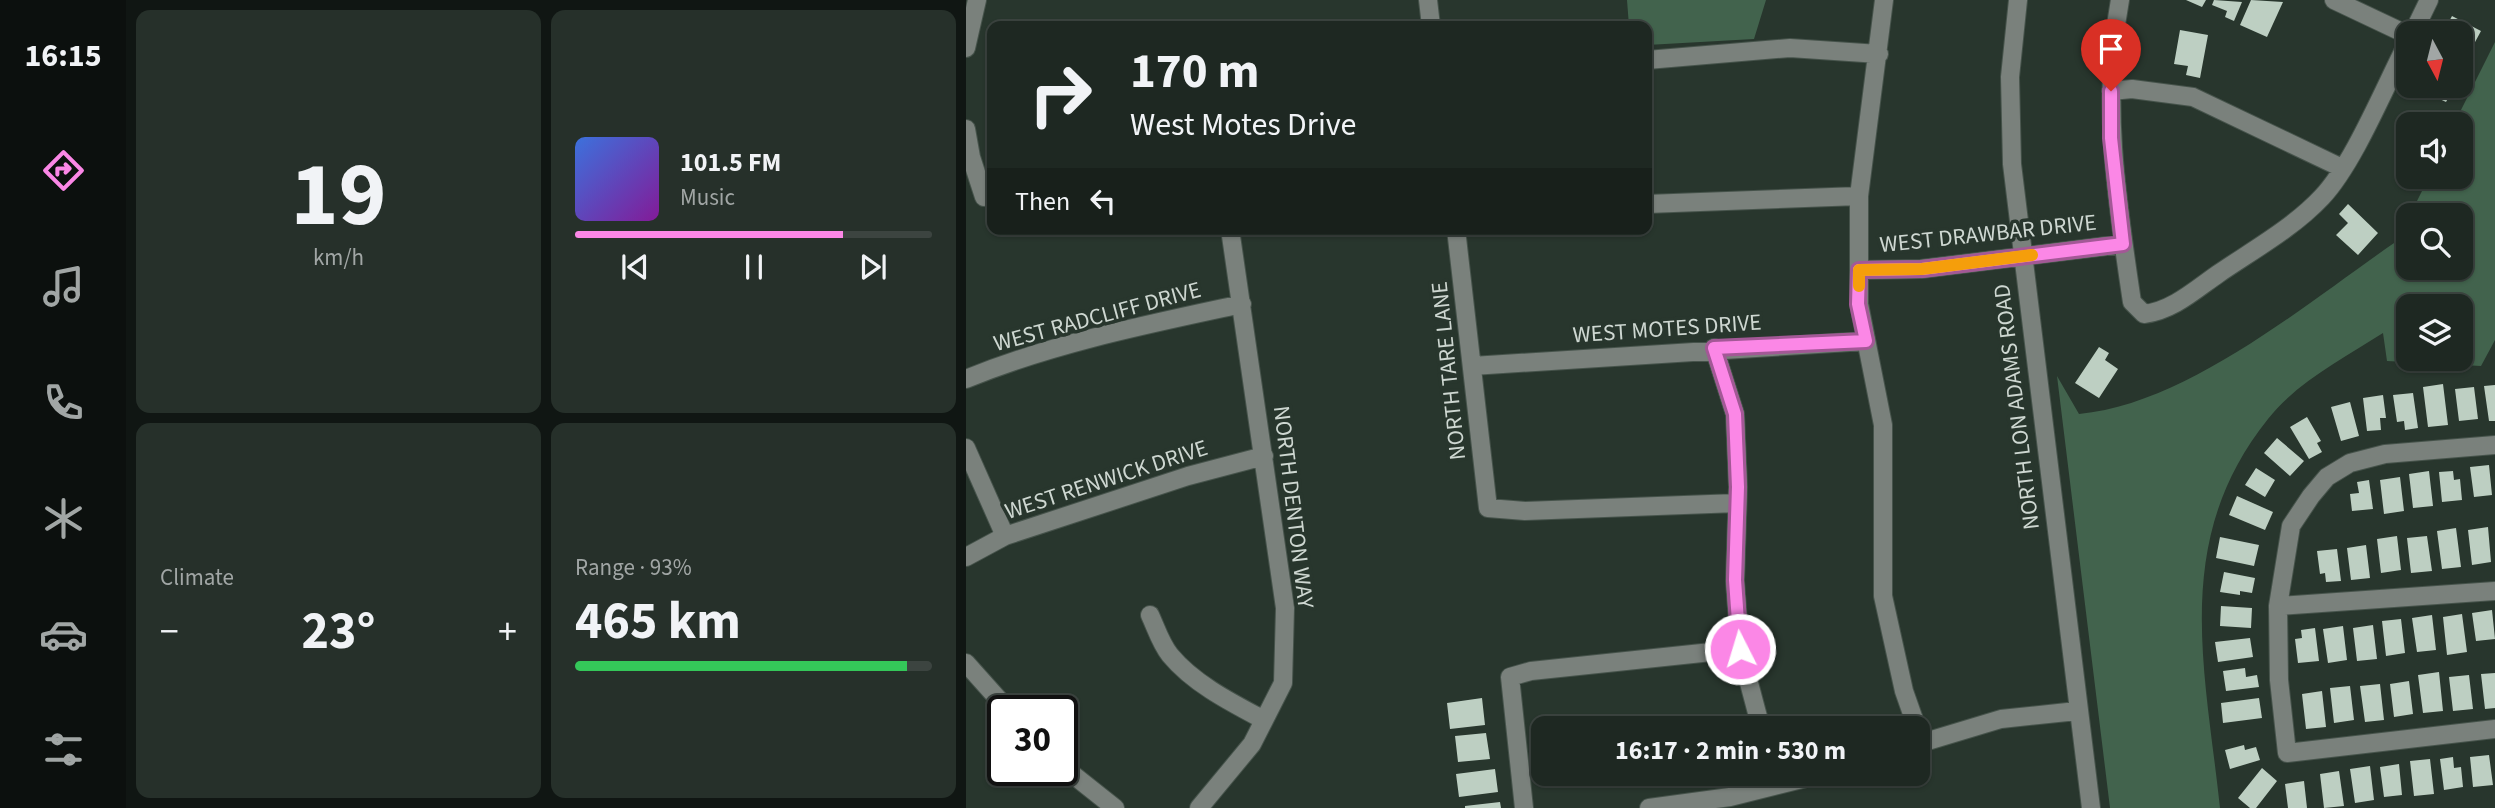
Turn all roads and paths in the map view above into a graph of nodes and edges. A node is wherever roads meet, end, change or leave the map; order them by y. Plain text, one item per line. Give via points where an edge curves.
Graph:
1 (977, 0) edge
2 (1428, 0) edge
3 (1884, 0) edge
4 (2018, 0) edge
5 (2120, 0) edge
6 (2334, 0) edge
7 (2429, 0) edge
8 (1430, 21) edge
9 (2417, 21) edge
10 (2396, 28) edge
11 (966, 48) edge
12 (1879, 54) junction
13 (1652, 60) edge
14 (2396, 65) edge
15 (2111, 91) junction
16 (966, 129) edge
17 (2342, 167) junction
18 (987, 194) edge
19 (987, 196) edge
20 (1859, 196) junction
21 (966, 204) edge
22 (1652, 204) edge
23 (1231, 235) edge
24 (1457, 235) edge
25 (2123, 244) junction
26 (2022, 256) junction
27 (1859, 270) junction
28 (1242, 304) junction
29 (1866, 341) junction
30 (1714, 348) junction
31 (1472, 366) junction
32 (966, 379) edge
33 (2495, 445) edge
34 (966, 448) edge
35 (1264, 456) junction
36 (1737, 503) junction
37 (1005, 536) junction
38 (966, 557) edge
39 (2495, 591) edge
40 (2278, 606) junction
41 (1150, 615) dead end
42 (1740, 649) junction
43 (966, 663) edge
44 (995, 695) edge
45 (2077, 711) junction
46 (1758, 716) edge
47 (1912, 716) edge
48 (1265, 720) junction
49 (2495, 729) edge
50 (1930, 734) edge
51 (1078, 779) edge
52 (1761, 786) edge
53 (1115, 808) edge
54 (1199, 808) edge
55 (1524, 808) edge
56 (1649, 808) edge
57 (2091, 808) edge

1 - 11 street
2 - 8 street
3 - 12 street
4 - 26 street, NORTH LON ADAMS ROAD via 2009,121
5 - 15 street
6 - 10 street
7 - 9 street
12 - 13 street via 1790,48
12 - 20 street
14 - 17 street
15 - 17 street via 2132,89 2193,97
15 - 25 street via 2111,138
16 - 18 street via 971,157
17 - 25 street via 2304,215 2161,313 2144,314 2132,302
19 - 21 street
20 - 22 street
20 - 27 street
23 - 28 street, NORTH DENTON WAY
24 - 31 street, NORTH TARE LANE
25 - 26 street, WEST DRAWBAR DRIVE
26 - 27 street, WEST DRAWBAR DRIVE via 1922,269
26 - 45 street, NORTH LON ADAMS ROAD
27 - 29 street via 1858,304
28 - 32 street, WEST RADCLIFF DRIVE via 1124,330 1010,361
28 - 35 street, NORTH DENTON WAY
29 - 30 street, WEST MOTES DRIVE
29 - 47 street via 1883,425 1883,596
30 - 31 street, WEST MOTES DRIVE
30 - 36 street via 1735,414
31 - 36 street, NORTH TARE LANE via 1488,508 1525,511
33 - 40 street via 2385,454 2350,463 2327,477 2291,526
34 - 37 street
35 - 37 street, WEST RENWICK DRIVE
35 - 48 street, NORTH DENTON WAY via 1285,608 1283,682
36 - 42 street via 1735,580
37 - 38 street, WEST RENWICK DRIVE
39 - 40 street
40 - 49 street via 2279,680 2287,753
41 - 48 street via 1168,653 1189,673
42 - 46 street
42 - 55 street via 1510,677
43 - 44 street
45 - 50 street via 2001,719
45 - 57 street, NORTH LON ADAMS ROAD
48 - 54 street, NORTH DENTON WAY via 1252,744
51 - 53 street
52 - 56 street via 1730,797

